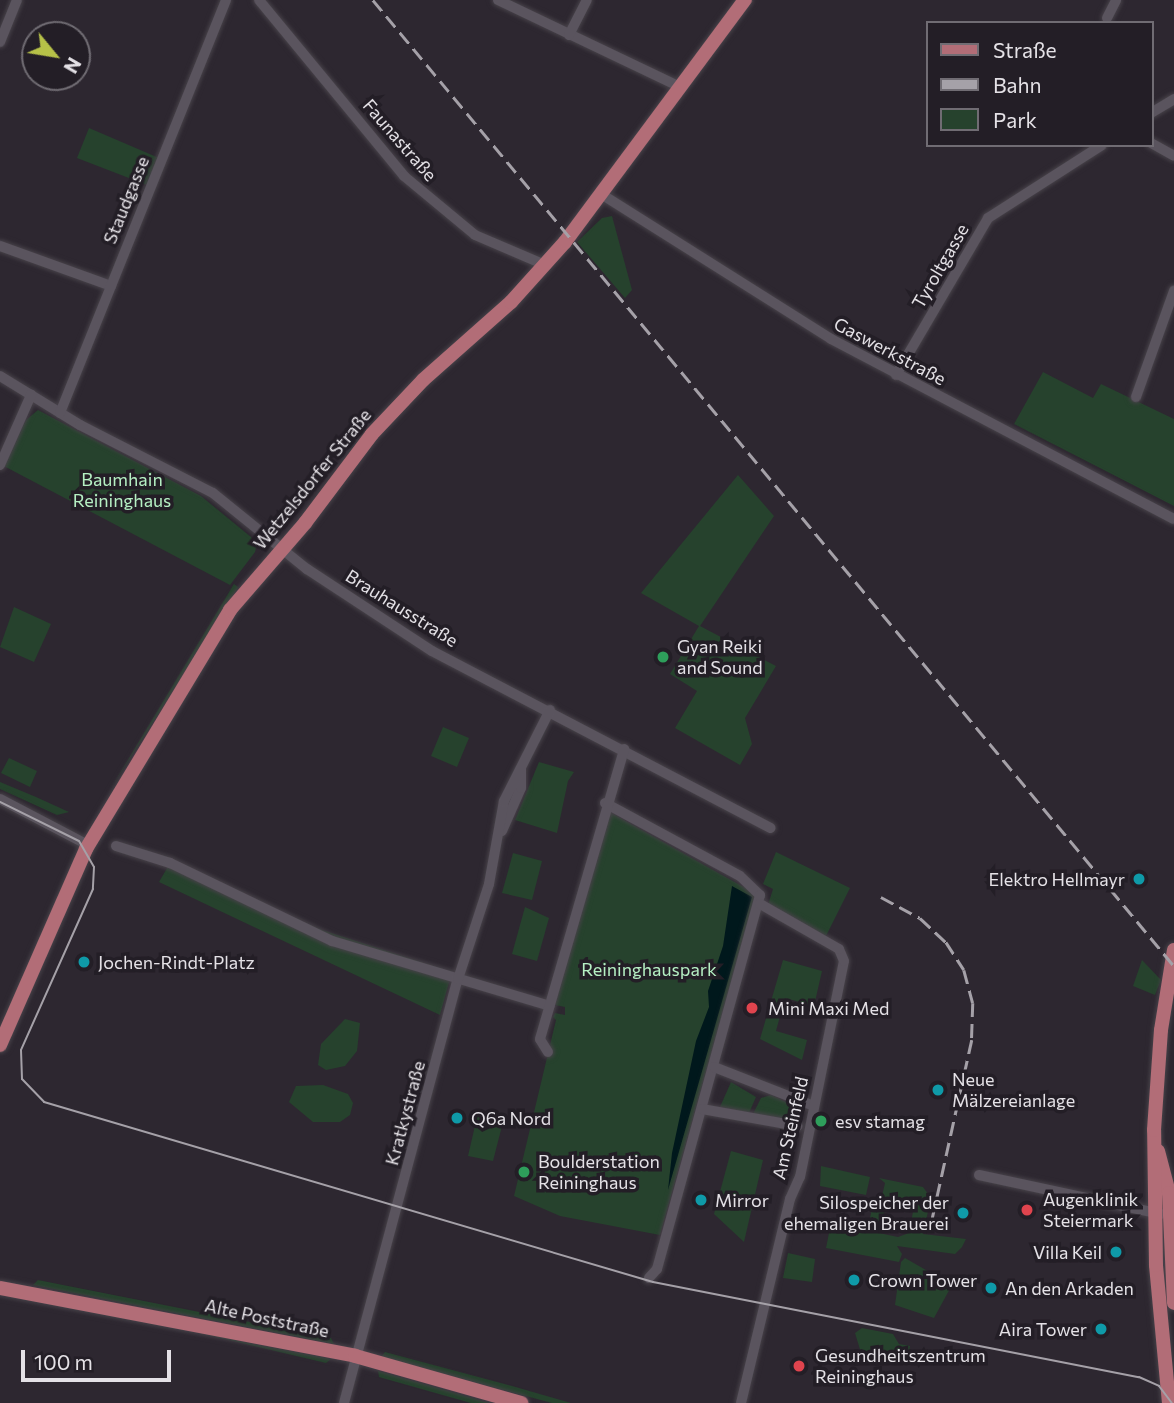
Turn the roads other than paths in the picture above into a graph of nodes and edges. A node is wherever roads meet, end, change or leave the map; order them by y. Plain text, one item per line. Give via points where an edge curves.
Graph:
1 (17, 0) edge
2 (226, 0) edge
3 (259, 0) edge
4 (498, 0) edge
5 (587, 0) edge
6 (745, 0) edge
7 (1116, 0) edge
8 (1107, 18) dead end
9 (569, 35) junction
10 (0, 43) edge
11 (678, 86) junction
12 (1174, 99) edge
13 (1153, 112) edge
14 (1153, 144) edge
15 (1099, 147) edge
16 (1174, 156) edge
17 (601, 194) junction
18 (0, 246) edge
19 (545, 265) junction
20 (111, 286) junction
21 (1174, 291) edge
22 (897, 375) junction
23 (0, 376) edge
24 (31, 395) junction
25 (1136, 397) dead end
26 (60, 413) junction
27 (0, 465) edge
28 (1174, 519) edge
29 (284, 548) junction
30 (550, 710) junction
31 (624, 749) junction
32 (0, 799) edge
33 (606, 803) junction
34 (770, 828) dead end
35 (88, 845) junction
36 (116, 846) dead end
37 (760, 904) junction
38 (1174, 950) edge
39 (458, 979) junction
40 (550, 1006) junction
41 (0, 1045) edge
42 (548, 1052) dead end
43 (714, 1067) junction
44 (814, 1106) junction
45 (702, 1109) junction
46 (797, 1126) dead end
47 (1154, 1139) junction
48 (979, 1175) dead end
49 (1155, 1212) junction
50 (1170, 1216) junction
51 (649, 1278) dead end
52 (0, 1288) edge
53 (1174, 1303) edge
54 (355, 1356) junction
55 (1171, 1388) edge
56 (344, 1403) edge
57 (521, 1403) edge
58 (741, 1403) edge
59 (1169, 1403) edge

1 - 10 street
2 - 20 street, Staudgasse
3 - 19 street, Faunastraße via 404,176 475,236
4 - 9 street
5 - 9 street
6 - 11 main road, Wetzelsdorfer Straße
7 - 8 street
9 - 11 street
11 - 17 main road, Wetzelsdorfer Straße
12 - 13 street
14 - 16 street
15 - 22 street, Tyroltgasse via 988,218
17 - 19 main road, Wetzelsdorfer Straße
17 - 22 street, Gaswerkstraße via 792,315
18 - 20 street
19 - 29 main road, Wetzelsdorfer Straße via 372,434
20 - 26 street, Staudgasse
21 - 25 street
22 - 28 street, Gaswerkstraße
23 - 24 street, Brauhausstraße
24 - 26 street, Brauhausstraße
24 - 27 street
26 - 29 street, Brauhausstraße via 213,493
29 - 30 street, Brauhausstraße via 307,569 432,651
29 - 35 main road, Wetzelsdorfer Straße via 230,610
30 - 31 street, Brauhausstraße
30 - 39 street, Kratkystraße via 522,769 514,811 500,832
31 - 33 street
31 - 34 street, Brauhausstraße
32 - 35 street
33 - 37 street via 749,881 758,889
33 - 40 street
35 - 41 main road, Wetzelsdorfer Straße
36 - 39 street via 170,863 332,941
37 - 43 street
37 - 44 street, Am Steinfeld via 843,955
38 - 47 main road via 1160,1030
39 - 40 street
39 - 54 street, Kratkystraße
40 - 42 street via 540,1039
43 - 44 street
43 - 45 street
44 - 58 street, Am Steinfeld
45 - 46 street, Am Steinfeld
45 - 51 street via 657,1269
47 - 49 main road
47 - 50 main road via 1165,1174
48 - 49 street
49 - 50 street
49 - 55 main road
50 - 53 main road
52 - 54 main road, Alte Poststraße
54 - 56 street, Kratkystraße
54 - 57 main road, Alte Poststraße
55 - 59 main road

